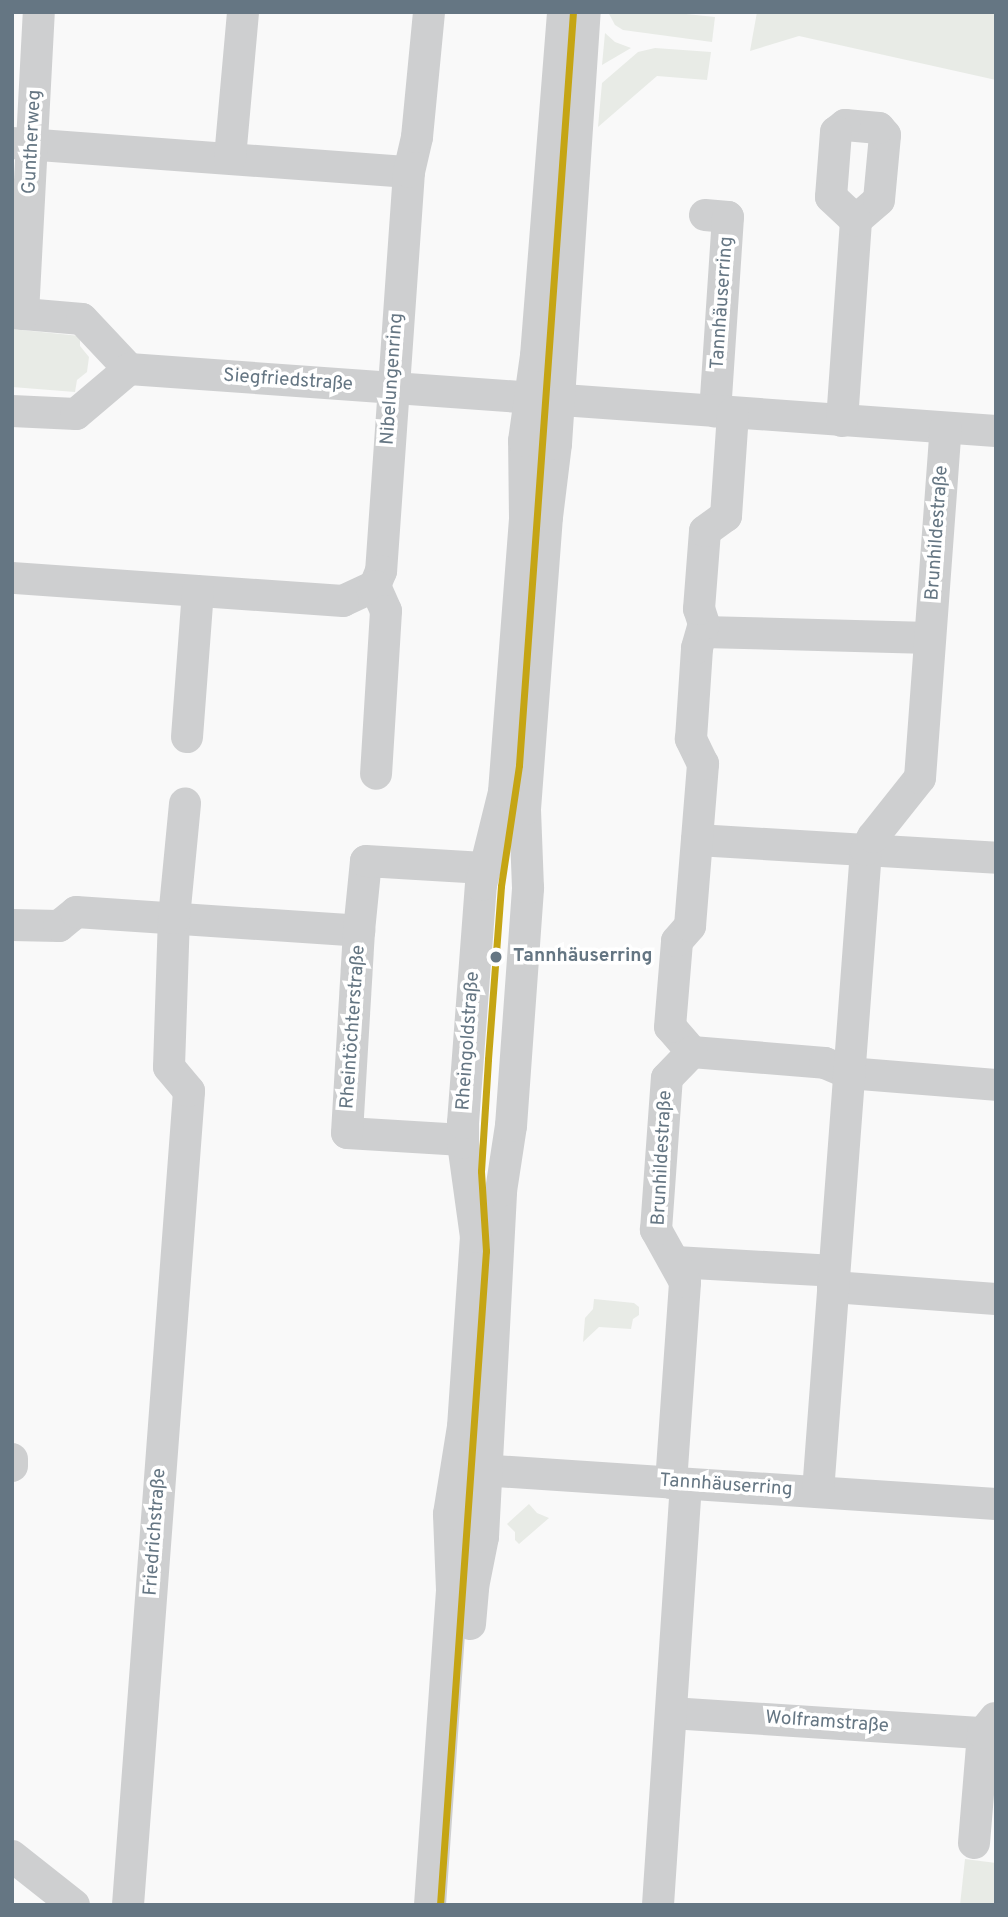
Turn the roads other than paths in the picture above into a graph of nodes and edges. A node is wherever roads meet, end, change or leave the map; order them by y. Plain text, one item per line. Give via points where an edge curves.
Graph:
1 (39, 12) edge
2 (243, 12) edge
3 (429, 12) edge
4 (563, 12) edge
5 (585, 12) edge
6 (23, 144) edge
7 (230, 158) junction
8 (408, 172) junction
9 (705, 215) dead end
10 (856, 220) dead end
11 (18, 314) edge
12 (129, 369) junction
13 (392, 389) junction
14 (543, 399) junction
15 (724, 413) junction
16 (13, 418) edge
17 (842, 421) junction
18 (946, 428) junction
19 (996, 431) edge
20 (12, 578) edge
21 (375, 586) junction
22 (198, 591) junction
23 (703, 632) junction
24 (930, 638) junction
25 (187, 737) dead end
26 (376, 775) dead end
27 (185, 804) dead end
28 (697, 840) junction
29 (866, 850) junction
30 (996, 858) edge
31 (484, 868) junction
32 (174, 918) junction
33 (12, 925) edge
34 (359, 931) junction
35 (692, 1052) junction
36 (849, 1073) junction
37 (996, 1084) edge
38 (463, 1140) junction
39 (675, 1262) junction
40 (834, 1279) junction
41 (996, 1299) edge
42 (12, 1459) edge
43 (12, 1466) edge
44 (471, 1469) junction
45 (679, 1483) junction
46 (818, 1492) junction
47 (996, 1504) edge
48 (671, 1713) junction
49 (989, 1725) edge
50 (974, 1843) dead end
51 (12, 1856) edge
52 (74, 1905) edge
53 (128, 1905) edge
54 (429, 1905) edge
55 (450, 1905) edge
56 (658, 1905) edge

1 - 6 street, Guntherweg
2 - 7 street
3 - 8 street, Nibelungenring via 417,136
4 - 14 street, Rheingoldstraße via 536,356
5 - 14 street, Rheingoldstraße
6 - 7 street
6 - 11 street, Guntherweg
7 - 8 street
8 - 13 street, Nibelungenring
9 - 15 street, Tannhäuserring via 728,217
10 - 17 street
11 - 12 street via 82,319
12 - 13 street, Siegfriedstraße
12 - 16 street via 76,414
13 - 14 street, Siegfriedstraße
13 - 21 street, Nibelungenring via 382,571
14 - 15 street
14 - 31 street, Rheingoldstraße via 524,441 525,518 504,792
14 - 44 street, Rheingoldstraße via 525,809 528,888 510,1126
15 - 17 street
15 - 23 street, Tannhäuserring via 726,516 705,531 699,609
17 - 18 street
18 - 19 street
18 - 24 street, Brunhildestraße
20 - 22 street
21 - 22 street via 343,601
21 - 26 street via 386,611
22 - 25 street
23 - 24 street
23 - 28 street, Tannhäuserring via 697,648 691,739 703,764
24 - 29 street, Brunhildestraße via 920,778
27 - 32 street
28 - 29 street
28 - 35 street, Tannhäuserring via 690,926 677,941 670,1027
29 - 30 street
29 - 36 street, Brunhildestraße
31 - 34 street, Rheintöchterstraße via 366,861
31 - 38 street, Rheingoldstraße
32 - 33 street, Rheintöchterstraße via 75,912 59,926
32 - 34 street, Rheintöchterstraße
32 - 53 street, Friedrichstraße via 169,1068 189,1091
34 - 38 street, Rheintöchterstraße via 347,1133
35 - 36 street via 825,1063
35 - 39 street, Brunhildestraße via 667,1078 656,1230
36 - 37 street
36 - 40 street, Brunhildestraße
38 - 44 street, Rheingoldstraße via 476,1237 463,1427
39 - 40 street
39 - 45 street, Brunhildestraße via 685,1282
40 - 41 street
40 - 46 street, Brunhildestraße
42 - 43 street
44 - 45 street, Tannhäuserring
44 - 54 street, Rheingoldstraße via 449,1514 452,1590
44 - 55 street, Rheingoldstraße via 482,1537 473,1587
45 - 46 street, Tannhäuserring
45 - 48 street
46 - 47 street, Tannhäuserring
48 - 49 street, Wolframstraße
48 - 56 street
49 - 50 street, Wolframstraße
51 - 52 street

